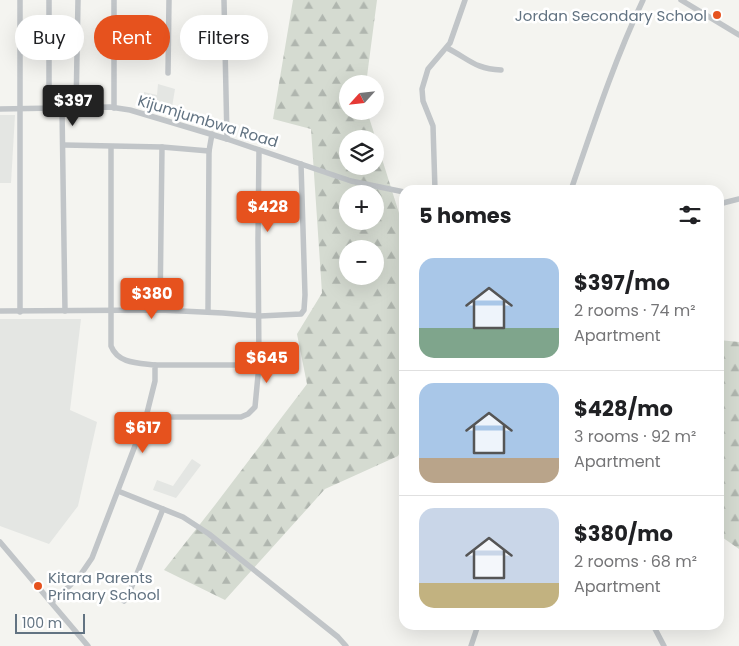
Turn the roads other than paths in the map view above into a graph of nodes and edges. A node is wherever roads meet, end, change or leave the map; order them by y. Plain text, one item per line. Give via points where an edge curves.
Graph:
1 (20, 0) edge
2 (49, 0) edge
3 (78, 0) edge
4 (114, 0) edge
5 (169, 0) edge
6 (224, 0) edge
7 (465, 0) edge
8 (643, 0) edge
9 (682, 0) edge
10 (20, 15) edge
11 (49, 15) edge
12 (78, 15) edge
13 (739, 35) edge
14 (447, 48) junction
15 (20, 60) edge
16 (50, 60) edge
17 (77, 60) edge
18 (502, 70) dead end
19 (168, 73) dead end
20 (114, 108) junction
21 (0, 109) edge
22 (20, 109) junction
23 (49, 109) junction
24 (62, 109) junction
25 (76, 109) junction
26 (212, 134) junction
27 (227, 139) junction
28 (64, 145) junction
29 (111, 147) junction
30 (162, 147) junction
31 (259, 150) junction
32 (209, 151) junction
33 (301, 164) junction
34 (435, 185) edge
35 (573, 185) edge
36 (399, 191) edge
37 (739, 199) edge
38 (724, 203) edge
39 (111, 310) junction
40 (160, 310) junction
41 (0, 311) edge
42 (65, 311) junction
43 (20, 312) junction
44 (208, 312) junction
45 (260, 316) junction
46 (155, 365) junction
47 (259, 365) junction
48 (146, 417) junction
49 (118, 491) junction
50 (163, 509) junction
51 (0, 542) edge
52 (124, 601) dead end
53 (52, 602) junction
54 (476, 630) edge
55 (656, 630) edge
56 (88, 646) edge
57 (346, 646) edge
58 (471, 646) edge
59 (664, 646) edge

1 - 10 street
2 - 11 street
3 - 12 street
4 - 20 street
5 - 19 street
6 - 27 street
7 - 14 street
8 - 35 street
9 - 13 street
14 - 18 street via 475,65
14 - 34 street via 428,69 422,95 432,123
15 - 22 street
16 - 23 street
17 - 25 street
20 - 25 street, Kijumjumbwa Road
20 - 26 street, Kijumjumbwa Road via 154,116
21 - 22 street, Kijumjumbwa Road
22 - 23 street, Kijumjumbwa Road
22 - 43 street
23 - 24 street, Kijumjumbwa Road
24 - 25 street, Kijumjumbwa Road
24 - 28 street
26 - 27 street, Kijumjumbwa Road
26 - 32 street
27 - 31 street, Kijumjumbwa Road
28 - 29 street
28 - 42 street
29 - 30 street
29 - 39 street
30 - 32 street
30 - 40 street
31 - 33 street, Kijumjumbwa Road
31 - 45 street
32 - 44 street
33 - 36 street, Kijumjumbwa Road via 351,181
33 - 45 street via 304,310 301,314
37 - 38 street
39 - 40 street
39 - 42 street
39 - 46 street via 111,346 118,358
40 - 44 street
41 - 43 street
42 - 43 street
44 - 45 street
45 - 47 street
46 - 47 street
46 - 48 street via 155,381
47 - 48 street via 255,407 248,414 241,417
48 - 49 street
49 - 50 street
49 - 53 street via 92,558 79,578
50 - 52 street
50 - 57 street via 183,517 209,534 262,574
51 - 53 street
53 - 56 street
54 - 58 street
55 - 59 street

